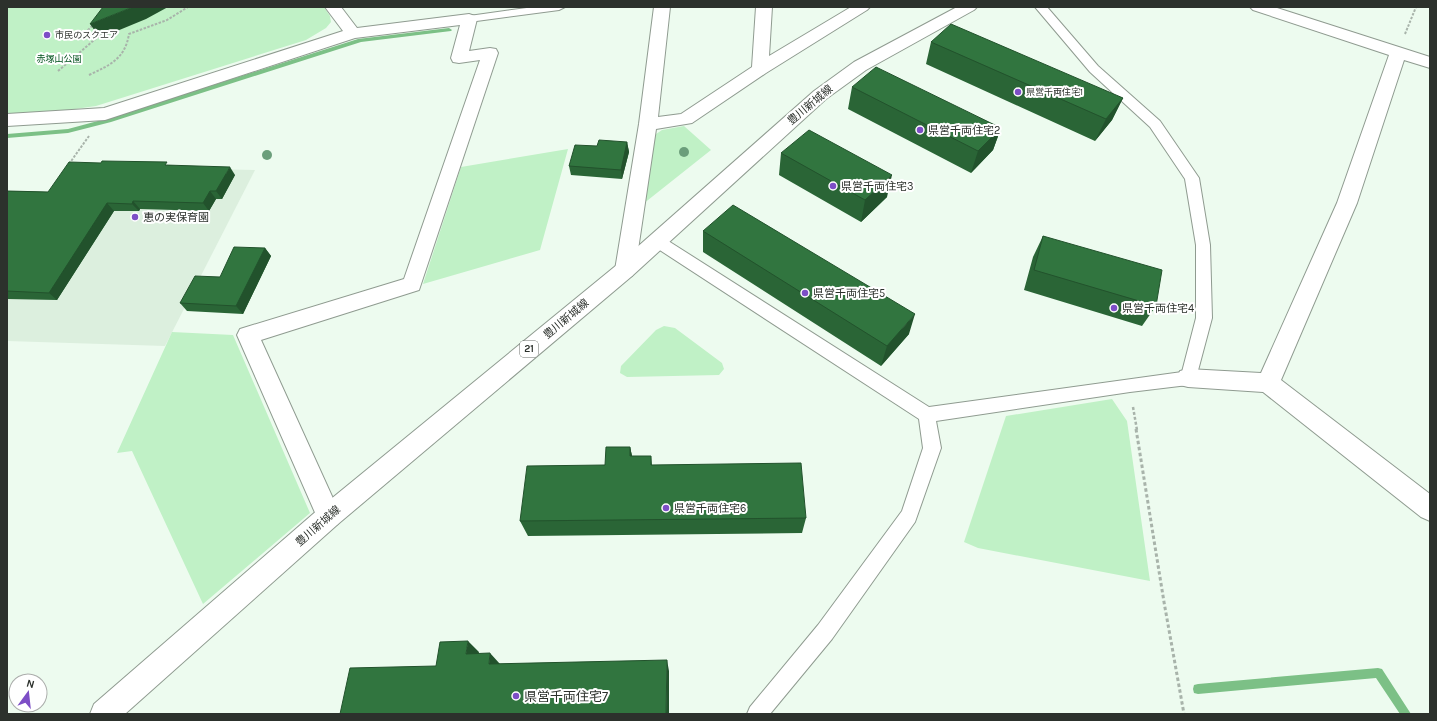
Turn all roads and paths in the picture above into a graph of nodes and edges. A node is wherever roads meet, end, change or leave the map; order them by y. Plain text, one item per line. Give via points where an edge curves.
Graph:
1 (188, 7) edge
2 (333, 7) edge
3 (559, 7) edge
4 (662, 7) edge
5 (764, 7) edge
6 (969, 7) edge
7 (1041, 7) edge
8 (1258, 7) edge
9 (1416, 7) edge
10 (859, 8) edge
11 (469, 20) junction
12 (97, 22) edge
13 (84, 33) dead end
14 (352, 33) junction
15 (100, 34) edge
16 (1398, 53) junction
17 (1430, 63) edge
18 (760, 69) junction
19 (58, 71) dead end
20 (88, 75) dead end
21 (105, 114) junction
22 (7, 120) edge
23 (648, 124) junction
24 (68, 166) edge
25 (657, 241) junction
26 (625, 270) junction
27 (1188, 378) junction
28 (1268, 383) junction
29 (1130, 385) junction
30 (927, 416) junction
31 (1430, 509) edge
32 (329, 516) junction
33 (104, 714) edge
34 (757, 714) edge
35 (1184, 714) edge

1 - 20 path via 167,20 128,34 127,46 119,58
2 - 14 street
3 - 11 lane
4 - 23 street
5 - 18 street
6 - 25 street, 豊川新城線 / 21 via 860,66 820,95
7 - 27 lane via 1094,70 1155,124 1192,178 1203,245 1204,318
8 - 16 street
9 - 16 path
10 - 18 street
11 - 14 street
11 - 32 street via 459,58 490,54 412,284 248,335
12 - 13 path
14 - 21 street
15 - 19 path
16 - 17 street
16 - 28 street via 1347,204
18 - 23 street via 686,119
21 - 22 street
21 - 24 path
23 - 26 street
25 - 26 street, 豊川新城線 / 21
25 - 30 lane
26 - 32 street, 豊川新城線 / 21
27 - 28 street
27 - 29 lane
28 - 31 street
29 - 30 lane
29 - 35 path
30 - 34 lane via 932,448 909,516 825,632
32 - 33 street, 豊川新城線 / 21

